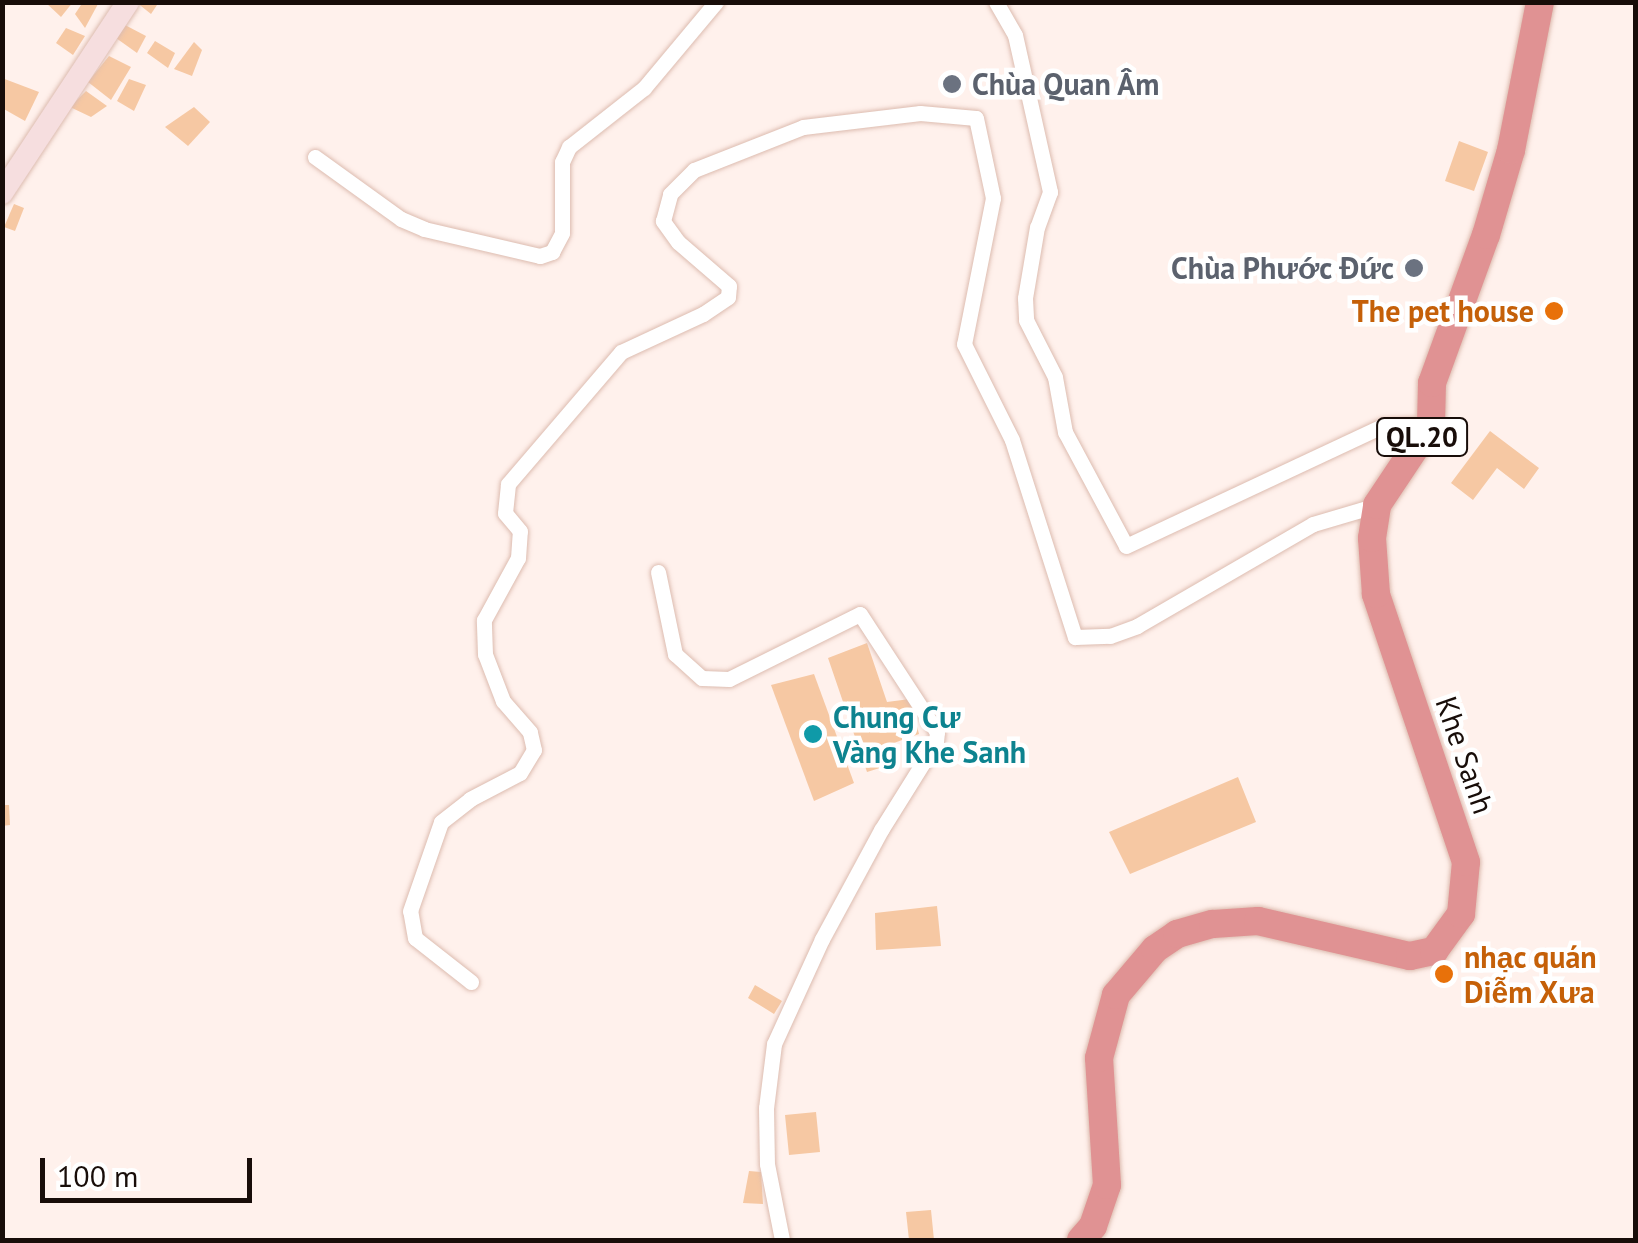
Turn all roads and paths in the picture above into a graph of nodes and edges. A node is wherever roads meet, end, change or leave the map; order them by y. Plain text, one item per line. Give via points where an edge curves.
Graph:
1 (128, 2) edge
2 (716, 2) edge
3 (996, 2) edge
4 (1540, 2) edge
5 (316, 157) dead end
6 (2, 193) edge
7 (1431, 424) junction
8 (1378, 505) junction
9 (658, 572) dead end
10 (472, 982) dead end
11 (782, 1240) edge
12 (1081, 1240) edge

1 - 6 street
2 - 5 street via 644,88 568,147 562,233 552,252 540,256 424,229
3 - 7 street via 1016,35 1050,192 1037,227 1026,320 1056,377 1065,432 1126,546 1382,426
4 - 7 highway, Khe Sanh / QL.20 via 1511,150 1432,384
7 - 8 highway, Khe Sanh / QL.20
8 - 10 street via 1313,524 1138,626 1076,637 1012,440 964,344 993,198 976,118 920,113 803,128 694,170 670,194 664,221 678,242 730,286 728,297 622,352 508,484 505,513 520,530 518,558 484,620 485,654 503,701 530,732 534,750 520,773 440,822 410,911 415,938
8 - 12 highway, Khe Sanh / QL.20 via 1372,538 1376,594 1466,862 1461,914 1434,951 1410,956 1258,921 1213,924 1155,949 1116,995 1099,1058 1107,1184
9 - 11 street via 675,654 702,678 729,679 860,614 937,732 822,939 774,1044 768,1164

